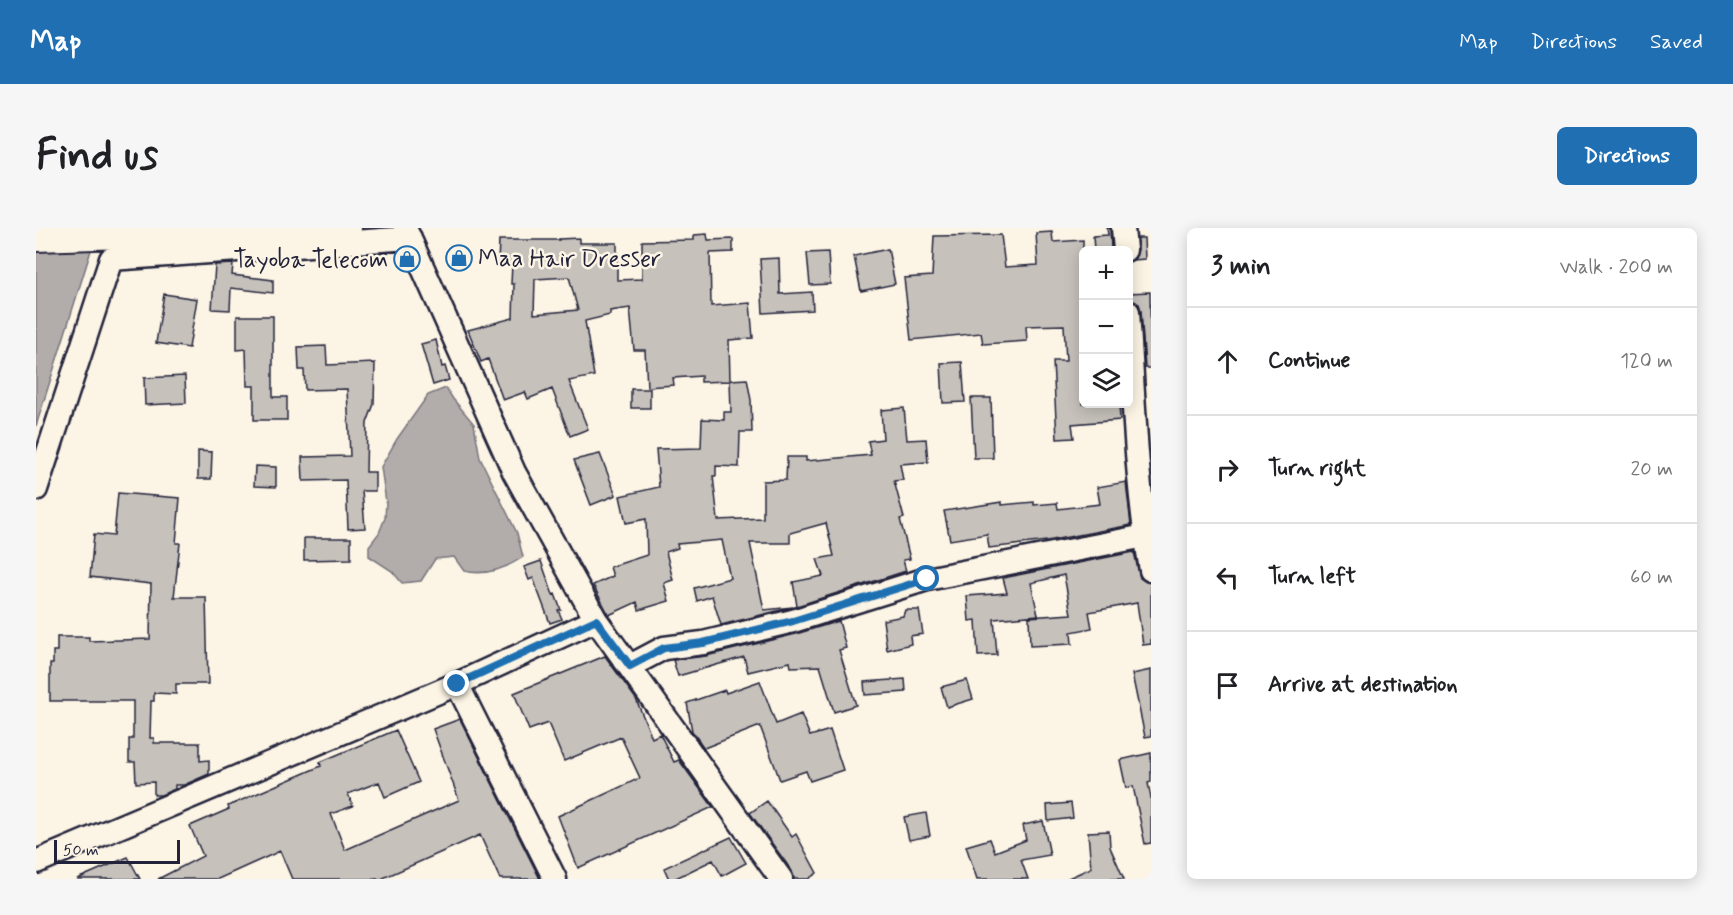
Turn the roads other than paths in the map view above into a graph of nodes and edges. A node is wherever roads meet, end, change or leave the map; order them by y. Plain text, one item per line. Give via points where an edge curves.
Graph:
1 (346, 228) edge
2 (1123, 228) edge
3 (408, 233) edge
4 (36, 236) edge
5 (1125, 246) edge
6 (1131, 354) edge
7 (36, 489) edge
8 (1145, 536) junction
9 (1151, 570) edge
10 (596, 620) junction
11 (630, 666) junction
12 (457, 684) junction
13 (36, 862) edge
14 (555, 879) edge
15 (781, 879) edge

1 - 4 main road
2 - 5 street
3 - 7 street via 111,259
3 - 10 street via 514,472
6 - 8 street
8 - 9 street
8 - 11 street via 927,579 793,621 703,643 664,648
10 - 11 street
10 - 12 street
11 - 15 street
12 - 13 street
12 - 14 street

